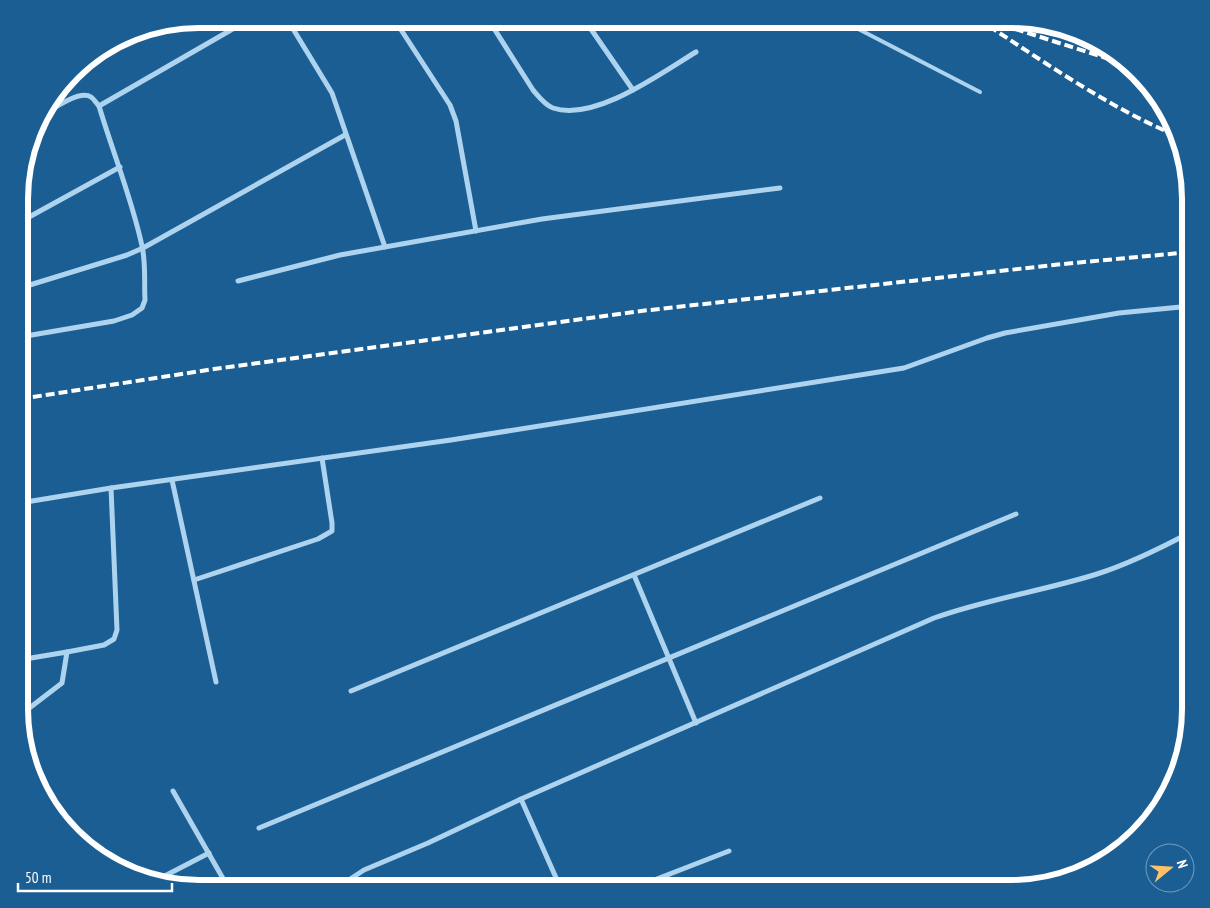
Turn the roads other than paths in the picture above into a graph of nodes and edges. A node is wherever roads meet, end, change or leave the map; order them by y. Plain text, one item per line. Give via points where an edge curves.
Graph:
1 (234, 28) edge
2 (292, 28) edge
3 (400, 28) edge
4 (494, 28) edge
5 (590, 28) edge
6 (856, 28) edge
7 (696, 52) dead end
8 (633, 90) junction
9 (980, 92) dead end
10 (99, 106) junction
11 (52, 110) edge
12 (345, 135) junction
13 (120, 167) junction
14 (780, 188) dead end
15 (28, 218) edge
16 (476, 231) junction
17 (385, 247) junction
18 (143, 248) junction
19 (238, 282) dead end
20 (28, 286) edge
21 (1182, 307) edge
22 (28, 336) edge
23 (322, 458) junction
24 (172, 480) junction
25 (111, 488) junction
26 (820, 498) dead end
27 (28, 502) edge
28 (1016, 514) dead end
29 (1182, 536) edge
30 (634, 575) junction
31 (194, 580) junction
32 (67, 652) junction
33 (28, 658) edge
34 (668, 658) junction
35 (216, 682) dead end
36 (352, 691) dead end
37 (28, 709) edge
38 (696, 723) junction
39 (173, 791) dead end
40 (521, 799) junction
41 (259, 828) dead end
42 (729, 851) dead end
43 (209, 853) junction
44 (164, 877) edge
45 (225, 880) edge
46 (349, 880) edge
47 (557, 880) edge
48 (654, 880) edge

1 - 10 street
2 - 12 street via 332,93
3 - 16 street via 450,105 456,121
4 - 8 street via 533,90 552,107 577,110 599,105
5 - 8 street
6 - 9 lane
7 - 8 street
10 - 11 street via 92,97 85,95 74,97
10 - 13 street
12 - 17 street
12 - 18 street
13 - 15 street
13 - 18 street
14 - 16 street via 542,219
16 - 17 street
17 - 19 street via 340,255
18 - 20 street
18 - 22 street via 145,300 142,308 114,321
21 - 23 street via 1118,313 1005,333 904,368
23 - 24 street
23 - 31 street via 332,530 318,540
24 - 25 street
24 - 31 street
25 - 27 street
25 - 32 street via 117,630 114,638 104,645
26 - 30 street
28 - 34 street
29 - 38 street via 1097,574 983,602 934,618
30 - 34 street
30 - 36 street
31 - 35 street
32 - 33 street
32 - 37 street via 62,683
34 - 38 street
34 - 41 street
38 - 40 street
39 - 43 street
40 - 46 street via 364,870
40 - 47 street
42 - 48 street
43 - 44 street
43 - 45 street

